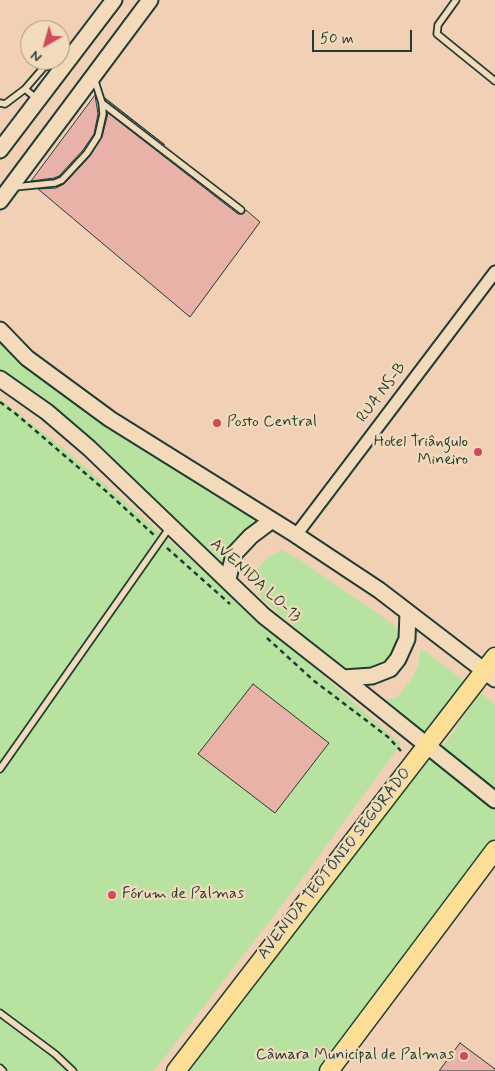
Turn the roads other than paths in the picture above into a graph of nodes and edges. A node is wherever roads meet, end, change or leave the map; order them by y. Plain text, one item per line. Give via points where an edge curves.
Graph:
1 (114, 0) edge
2 (150, 0) edge
3 (456, 0) edge
4 (70, 57) edge
5 (41, 70) edge
6 (60, 70) edge
7 (93, 75) junction
8 (495, 81) edge
9 (25, 89) junction
10 (38, 100) junction
11 (0, 103) edge
12 (102, 103) junction
13 (0, 150) edge
14 (10, 187) junction
15 (0, 201) edge
16 (241, 210) dead end
17 (495, 272) edge
18 (0, 330) edge
19 (0, 379) edge
20 (272, 521) junction
21 (170, 527) junction
22 (296, 535) junction
23 (228, 579) junction
24 (408, 612) junction
25 (492, 669) edge
26 (343, 678) junction
27 (427, 745) junction
28 (0, 770) edge
29 (495, 800) edge
30 (495, 850) edge
31 (0, 1013) edge
32 (0, 1068) edge
33 (3, 1071) edge
34 (74, 1071) edge
35 (176, 1071) edge
36 (329, 1071) edge

1 - 4 street
2 - 7 street
3 - 8 lane via 438,25 437,34
5 - 9 lane
6 - 10 street
7 - 12 lane
7 - 14 street
9 - 10 lane
9 - 11 lane via 6,104
10 - 13 street
12 - 14 lane via 98,136 62,180
12 - 16 lane
14 - 15 street
17 - 22 street, RUA NS-B
18 - 20 street via 27,358 110,420
19 - 21 street, AVENIDA LO-13 via 47,412 89,448
20 - 22 street
20 - 23 street via 234,554
21 - 23 street, AVENIDA LO-13
21 - 28 lane
22 - 24 street
23 - 26 street, AVENIDA LO-13 via 264,616
24 - 25 street
24 - 26 street via 407,639 390,669 372,676
25 - 27 main road, AVENIDA TEOTÔNIO SEGURADO
26 - 27 street, AVENIDA LO-13
27 - 29 street, AVENIDA LO-13
27 - 35 main road, AVENIDA TEOTÔNIO SEGURADO
30 - 36 main road
31 - 34 lane
32 - 33 lane

